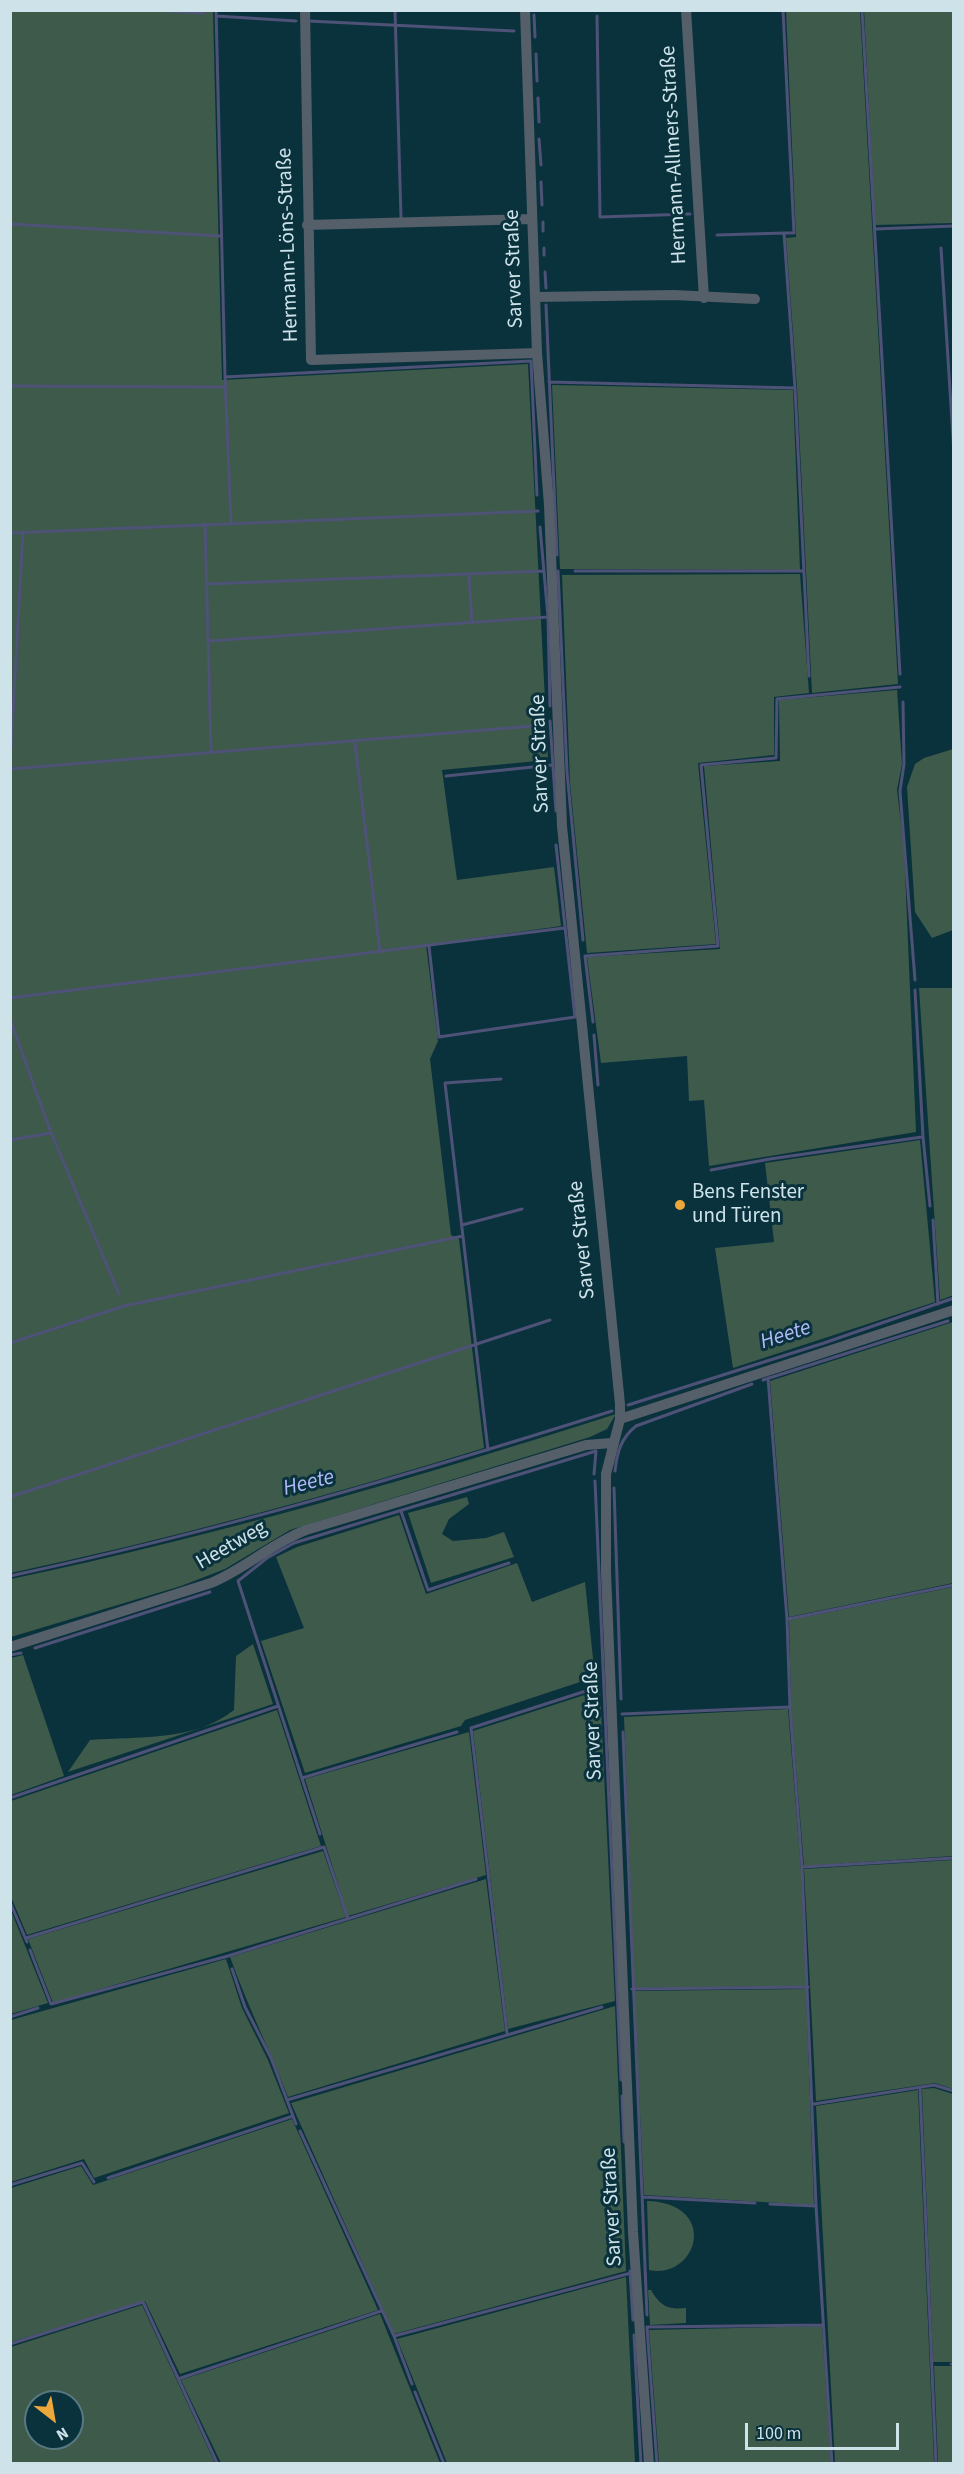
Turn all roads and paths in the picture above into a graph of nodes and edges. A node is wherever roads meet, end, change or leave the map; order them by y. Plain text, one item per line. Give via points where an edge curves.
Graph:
1 (305, 10) edge
2 (525, 10) edge
3 (686, 10) edge
4 (532, 219) junction
5 (307, 225) junction
6 (535, 297) junction
7 (704, 298) junction
8 (755, 299) dead end
9 (537, 353) junction
10 (954, 1310) edge
11 (620, 1419) junction
12 (612, 1443) junction
13 (10, 1647) edge
14 (649, 2463) edge

1 - 5 street, Hermann-Löns-Straße
2 - 4 street, Sarver Straße
3 - 7 street, Hermann-Allmers-Straße
4 - 5 street
4 - 6 street, Sarver Straße
5 - 9 street, Hermann-Löns-Straße via 311,360
6 - 7 street, Hermann-Allmers-Straße
6 - 9 street, Sarver Straße
7 - 8 street, Hermann-Allmers-Straße
9 - 11 street, Sarver Straße via 549,512 562,826
10 - 11 street
11 - 12 street, Sarver Straße
12 - 13 street, Heetweg via 586,1445 306,1530 285,1538 227,1577
12 - 14 street, Sarver Straße via 606,1474 606,1573 633,2232

